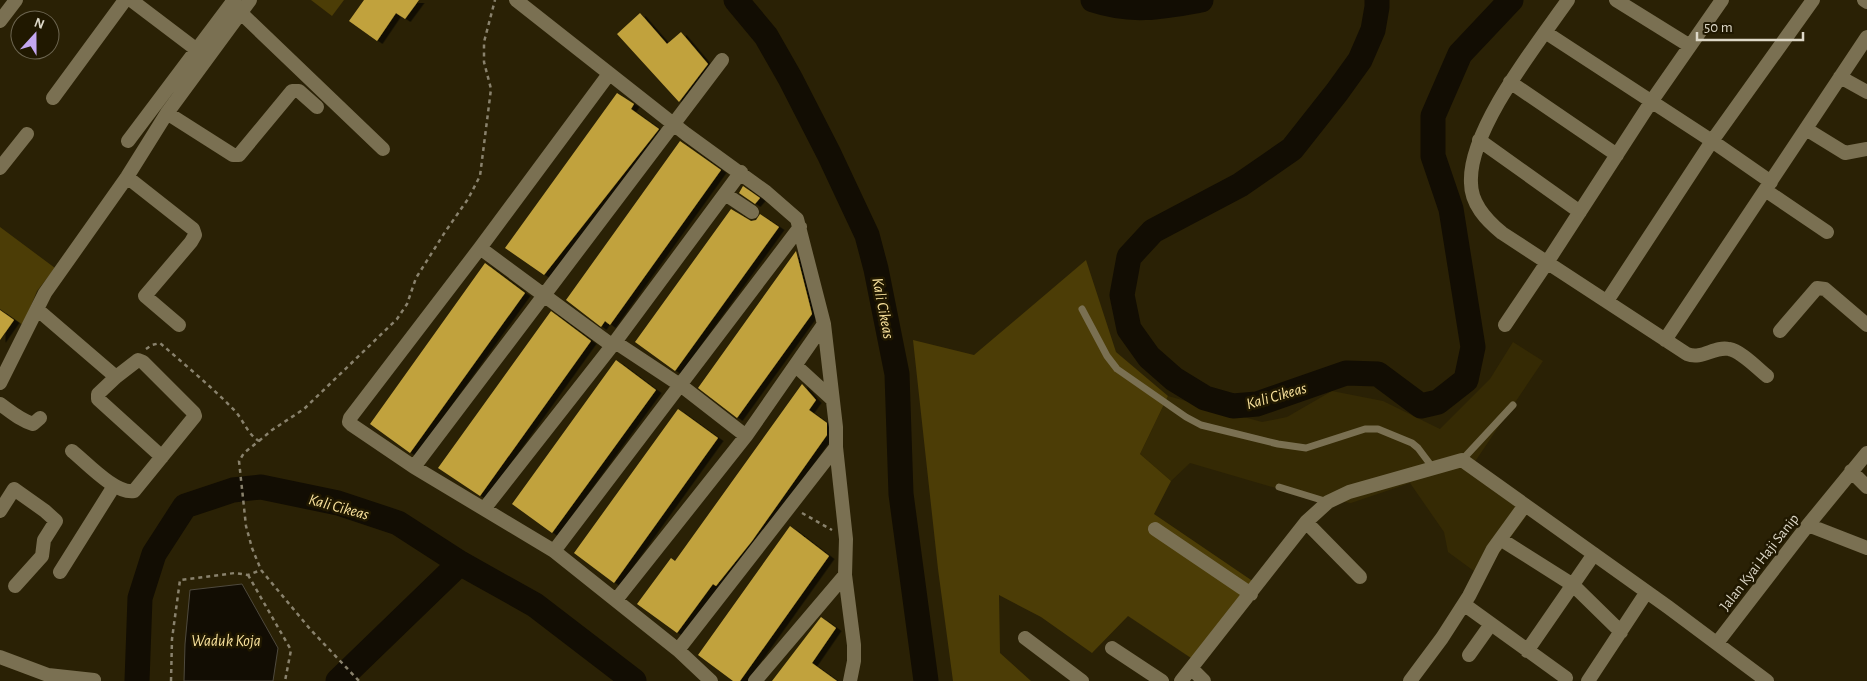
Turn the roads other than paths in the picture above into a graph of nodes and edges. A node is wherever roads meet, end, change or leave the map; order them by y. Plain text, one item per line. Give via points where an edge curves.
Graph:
1 (16, 0) edge
2 (125, 0) edge
3 (131, 0) edge
4 (234, 0) edge
5 (250, 0) edge
6 (516, 0) edge
7 (1568, 0) edge
8 (1616, 0) edge
9 (1722, 0) edge
10 (1813, 0) edge
11 (241, 13) junction
12 (0, 21) edge
13 (1545, 32) junction
14 (1867, 37) edge
15 (1690, 46) junction
16 (197, 50) junction
17 (722, 60) dead end
18 (609, 74) junction
19 (1840, 77) junction
20 (1510, 82) junction
21 (1867, 92) edge
22 (53, 98) dead end
23 (1651, 102) junction
24 (317, 107) dead end
25 (166, 113) junction
26 (673, 124) junction
27 (1806, 129) junction
28 (27, 134) dead end
29 (1479, 140) junction
30 (128, 141) dead end
31 (1712, 141) junction
32 (1867, 148) edge
33 (383, 149) dead end
34 (1617, 155) junction
35 (0, 168) edge
36 (741, 172) junction
37 (127, 177) junction
38 (1768, 186) junction
39 (725, 194) junction
40 (752, 212) dead end
41 (1580, 212) junction
42 (800, 227) junction
43 (1827, 232) dead end
44 (480, 248) junction
45 (1548, 262) junction
46 (544, 296) junction
47 (1607, 301) junction
48 (1082, 309) dead end
49 (38, 310) junction
50 (824, 324) junction
51 (179, 325) dead end
52 (1505, 325) dead end
53 (1867, 325) edge
54 (1780, 331) dead end
55 (1665, 340) junction
56 (616, 342) junction
57 (796, 366) junction
58 (1767, 376) dead end
59 (116, 377) junction
60 (0, 383) edge
61 (680, 385) junction
62 (832, 399) junction
63 (0, 404) edge
64 (1513, 404) dead end
65 (40, 418) dead end
66 (746, 436) junction
67 (836, 447) junction
68 (72, 450) dead end
69 (1867, 453) edge
70 (162, 456) junction
71 (1462, 460) junction
72 (414, 467) junction
73 (1434, 468) junction
74 (1851, 471) junction
75 (114, 486) junction
76 (1279, 487) dead end
77 (1867, 487) edge
78 (1328, 502) junction
79 (1525, 505) junction
80 (484, 509) junction
81 (0, 511) edge
82 (1306, 522) junction
83 (1808, 525) junction
84 (1155, 528) dead end
85 (1505, 542) dead end
86 (1867, 548) edge
87 (554, 551) junction
88 (1594, 554) junction
89 (60, 572) dead end
90 (846, 575) junction
91 (1360, 577) dead end
92 (15, 586) dead end
93 (1572, 586) junction
94 (1646, 593) junction
95 (1252, 594) junction
96 (616, 600) junction
97 (1469, 608) dead end
98 (1491, 624) junction
99 (1621, 632) junction
100 (1025, 638) dead end
101 (1717, 644) junction
102 (1112, 648) dead end
103 (678, 650) junction
104 (1527, 651) junction
105 (1470, 655) dead end
106 (0, 657) edge
107 (1192, 670) junction
108 (1566, 678) dead end
109 (94, 680) dead end
110 (1412, 680) edge
111 (711, 681) edge
112 (755, 681) edge
113 (850, 681) edge
114 (1082, 681) edge
115 (1162, 681) edge
116 (1181, 681) edge
117 (1204, 681) edge
118 (1588, 681) edge
119 (1766, 681) edge

1 - 12 street
2 - 22 street
3 - 16 street
4 - 16 street
5 - 11 street
6 - 18 street
7 - 13 street
8 - 15 street
9 - 15 street
10 - 31 street
11 - 25 street
11 - 33 street
13 - 20 street
13 - 23 street
14 - 19 street
15 - 23 street
16 - 30 street
17 - 26 street
18 - 26 street
18 - 44 street
19 - 21 street
19 - 27 street
20 - 29 street
20 - 34 street
23 - 31 street
23 - 34 street
24 - 25 street via 299,91 292,91 240,155 234,155
25 - 37 street
26 - 36 street
26 - 46 street
27 - 32 street via 1845,153
27 - 38 street
28 - 35 street
29 - 41 street
29 - 45 street via 1470,183 1481,213 1502,233
31 - 38 street
31 - 47 street
34 - 41 street
36 - 39 street
36 - 42 street via 792,213
37 - 49 street via 45,293
37 - 51 street via 193,228 195,235 191,242 145,296
38 - 43 street
38 - 55 street
39 - 40 street
39 - 56 street
41 - 45 street
42 - 50 street
42 - 61 street
44 - 46 street
44 - 72 street via 350,418 352,425
45 - 47 street
45 - 52 street
46 - 56 street via 610,344
46 - 72 street
47 - 55 street
48 - 73 lane via 1117,369 1201,425 1306,448 1365,429 1378,429 1412,443
49 - 59 street
49 - 60 street
50 - 57 street
50 - 62 street
53 - 54 street via 1825,289 1818,288
55 - 58 street via 1693,356 1729,349
56 - 61 street
56 - 80 street
57 - 62 street
57 - 66 street
59 - 70 street via 97,397
59 - 70 street via 138,360 143,362 194,413 194,419
61 - 66 street
61 - 87 street
62 - 67 street
63 - 65 street via 27,422 33,424
64 - 71 lane
66 - 96 street
67 - 90 street via 846,539
67 - 103 street
68 - 75 street
69 - 74 street, Jalan Kyai Haji Sanip
70 - 75 street via 134,491 122,491
71 - 73 street
71 - 79 street
72 - 80 street
73 - 78 street via 1349,492
74 - 77 street
74 - 83 street, Jalan Kyai Haji Sanip
75 - 89 street
76 - 78 lane
78 - 82 street
79 - 88 street
79 - 110 street
80 - 87 street
81 - 92 street via 14,489 56,521 44,540 42,556
82 - 91 street
82 - 95 street
83 - 86 street
83 - 101 street, Jalan Kyai Haji Sanip
84 - 95 street
85 - 93 street
87 - 96 street
88 - 93 street
88 - 94 street
90 - 112 street
90 - 113 street via 854,645
93 - 99 street
93 - 104 street
94 - 99 street
94 - 101 street
95 - 107 street
96 - 103 street
97 - 98 street
98 - 104 street
98 - 105 street
99 - 118 street
100 - 114 street
101 - 119 street
102 - 115 street
103 - 111 street
104 - 108 street
106 - 109 street via 48,675
107 - 116 street
107 - 117 street

